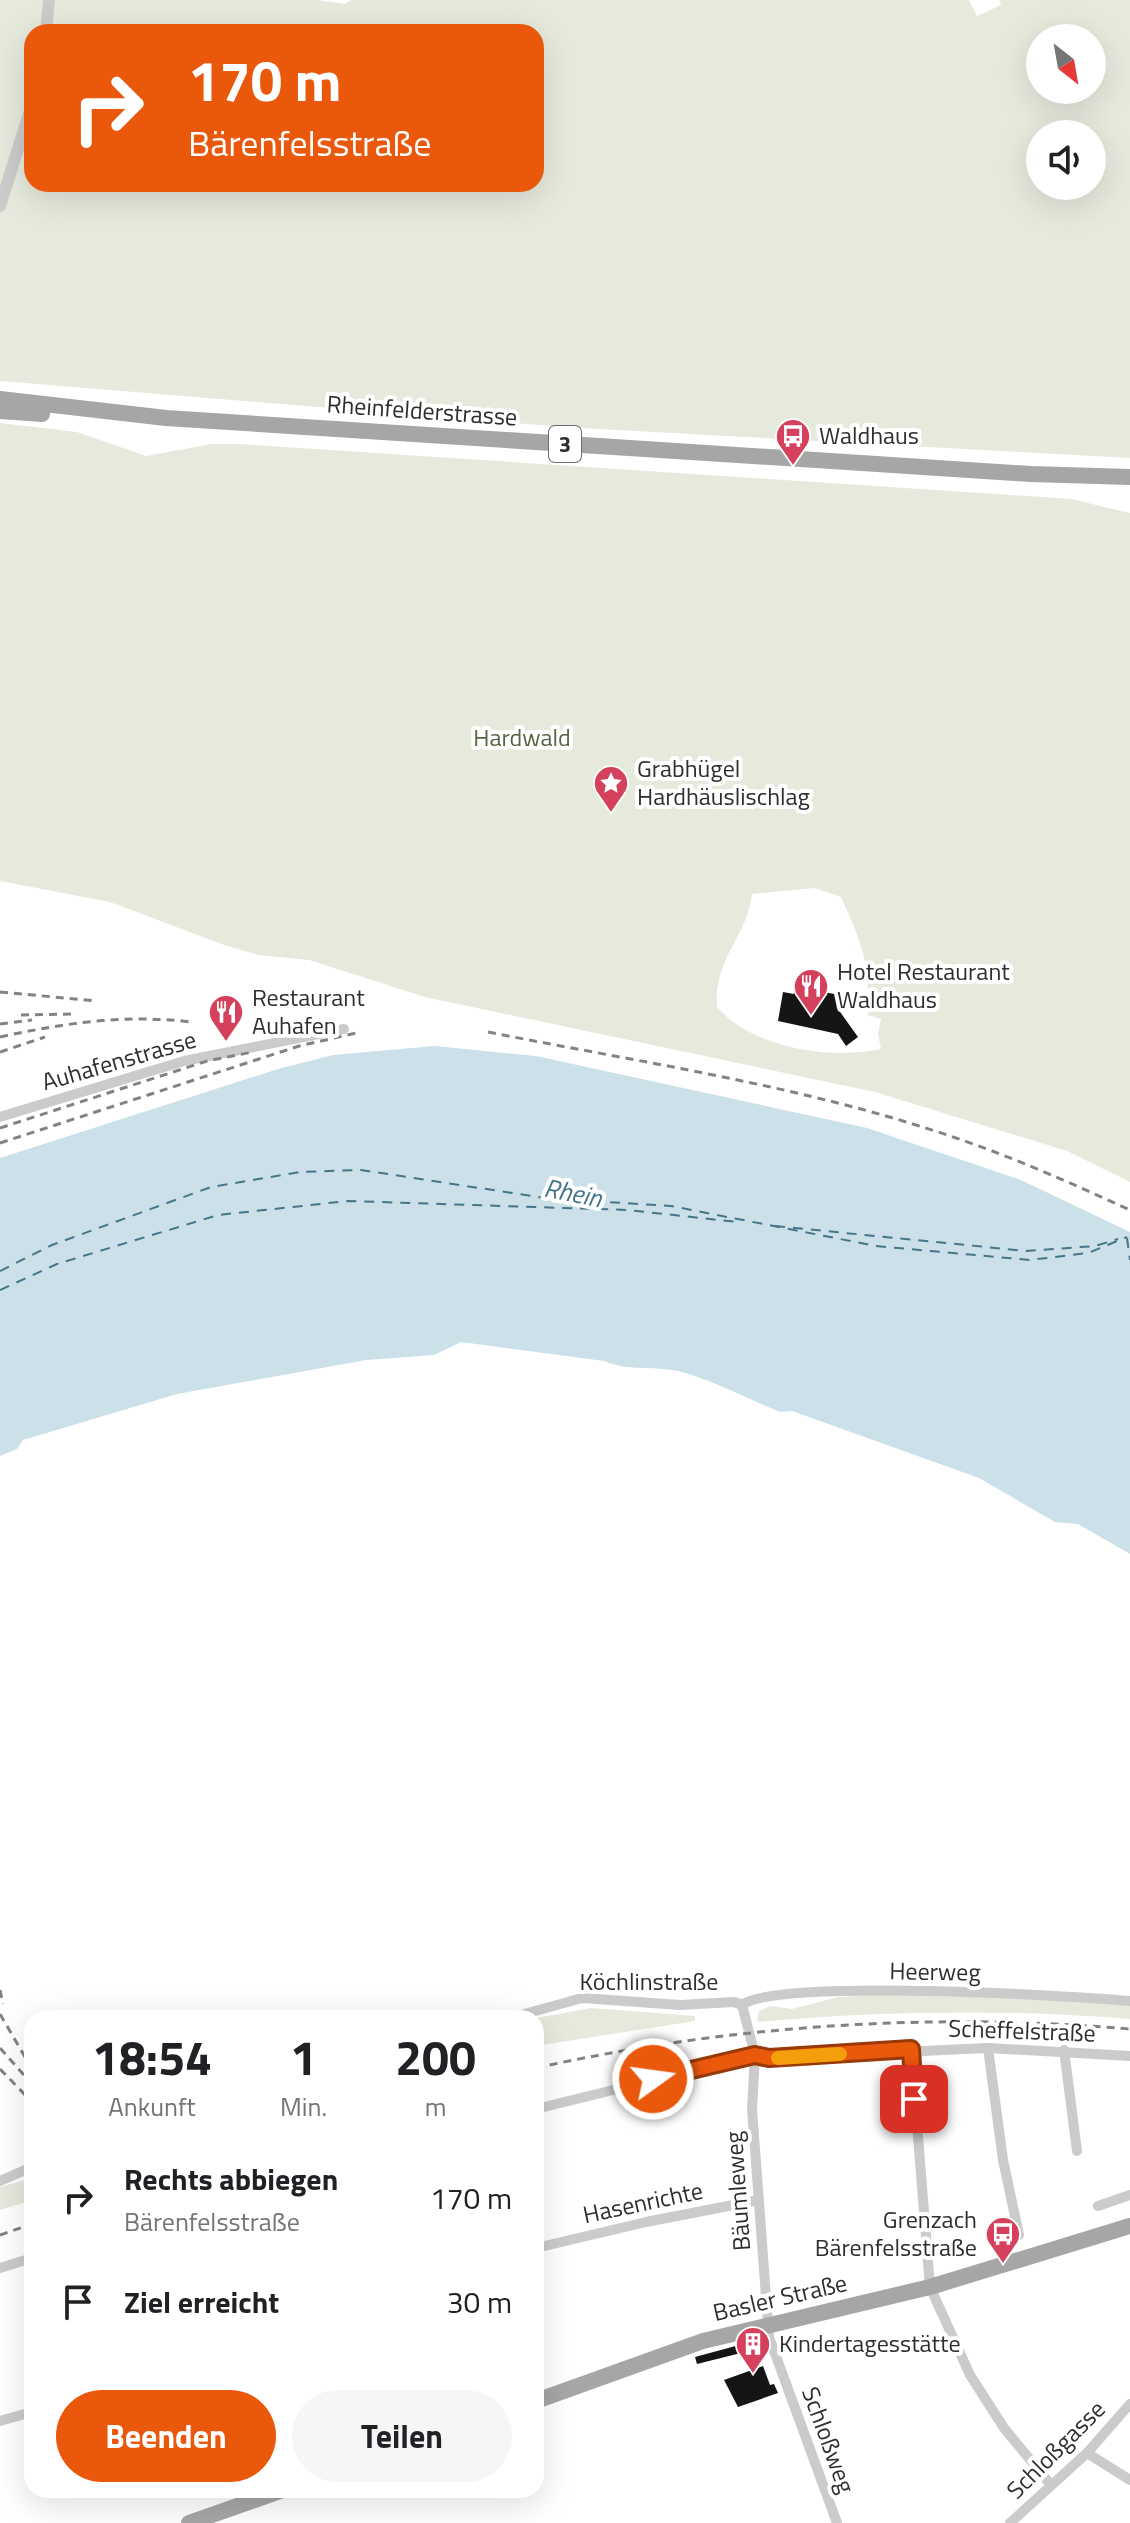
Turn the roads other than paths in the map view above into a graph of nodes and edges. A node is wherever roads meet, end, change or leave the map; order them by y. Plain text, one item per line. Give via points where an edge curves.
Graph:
1 (49, 0) edge
2 (47, 24) edge
3 (24, 130) edge
4 (0, 206) edge
5 (0, 399) edge
6 (0, 411) edge
7 (1130, 477) edge
8 (1130, 485) edge
9 (344, 1029) dead end
10 (0, 1117) edge
11 (1130, 2001) edge
12 (744, 2007) junction
13 (539, 2010) edge
14 (988, 2048) junction
15 (911, 2049) junction
16 (1064, 2050) junction
17 (755, 2055) junction
18 (1130, 2056) edge
19 (544, 2107) edge
20 (1077, 2151) dead end
21 (24, 2170) edge
22 (0, 2181) edge
23 (1130, 2195) edge
24 (759, 2200) junction
25 (1098, 2206) dead end
26 (1130, 2226) edge
27 (1019, 2235) dead end
28 (544, 2246) edge
29 (24, 2260) edge
30 (0, 2268) edge
31 (930, 2287) junction
32 (768, 2325) junction
33 (544, 2398) edge
34 (1130, 2404) edge
35 (24, 2414) edge
36 (0, 2421) edge
37 (1087, 2453) junction
38 (1130, 2480) edge
39 (1051, 2485) junction
40 (261, 2498) edge
41 (196, 2522) edge
42 (837, 2523) edge
43 (1010, 2523) edge

1 - 2 street
3 - 4 street
5 - 7 main road, Rheinfelderstrasse / 3 via 166,418
6 - 8 main road, Rheinfelderstrasse / 3 via 193,428
9 - 10 street, Auhafenstrasse via 184,1061
11 - 12 street, Heerweg via 923,1991 792,1995 749,1999
12 - 13 street, Köchlinstraße via 582,1998
12 - 17 street, Köchlinstraße
14 - 15 street, Scheffelstraße
14 - 16 street, Scheffelstraße
14 - 27 street
15 - 17 street, Scheffelstraße
15 - 31 street
16 - 18 street, Scheffelstraße
16 - 20 street
17 - 19 street, Scheffelstraße
17 - 24 street, Bäumleweg via 752,2109
21 - 22 street
23 - 25 street
24 - 28 street, Hasenrichte
24 - 32 street, Bäumleweg
26 - 31 main road, Basler Straße
29 - 30 street
31 - 32 main road, Basler Straße
31 - 39 street via 970,2375 1004,2428
32 - 33 main road, Basler Straße via 703,2341
32 - 42 street, Schloßweg
34 - 37 street, Schloßgasse
35 - 36 street
37 - 38 street
37 - 39 street, Schloßgasse
39 - 43 street, Schloßgasse
40 - 41 main road

